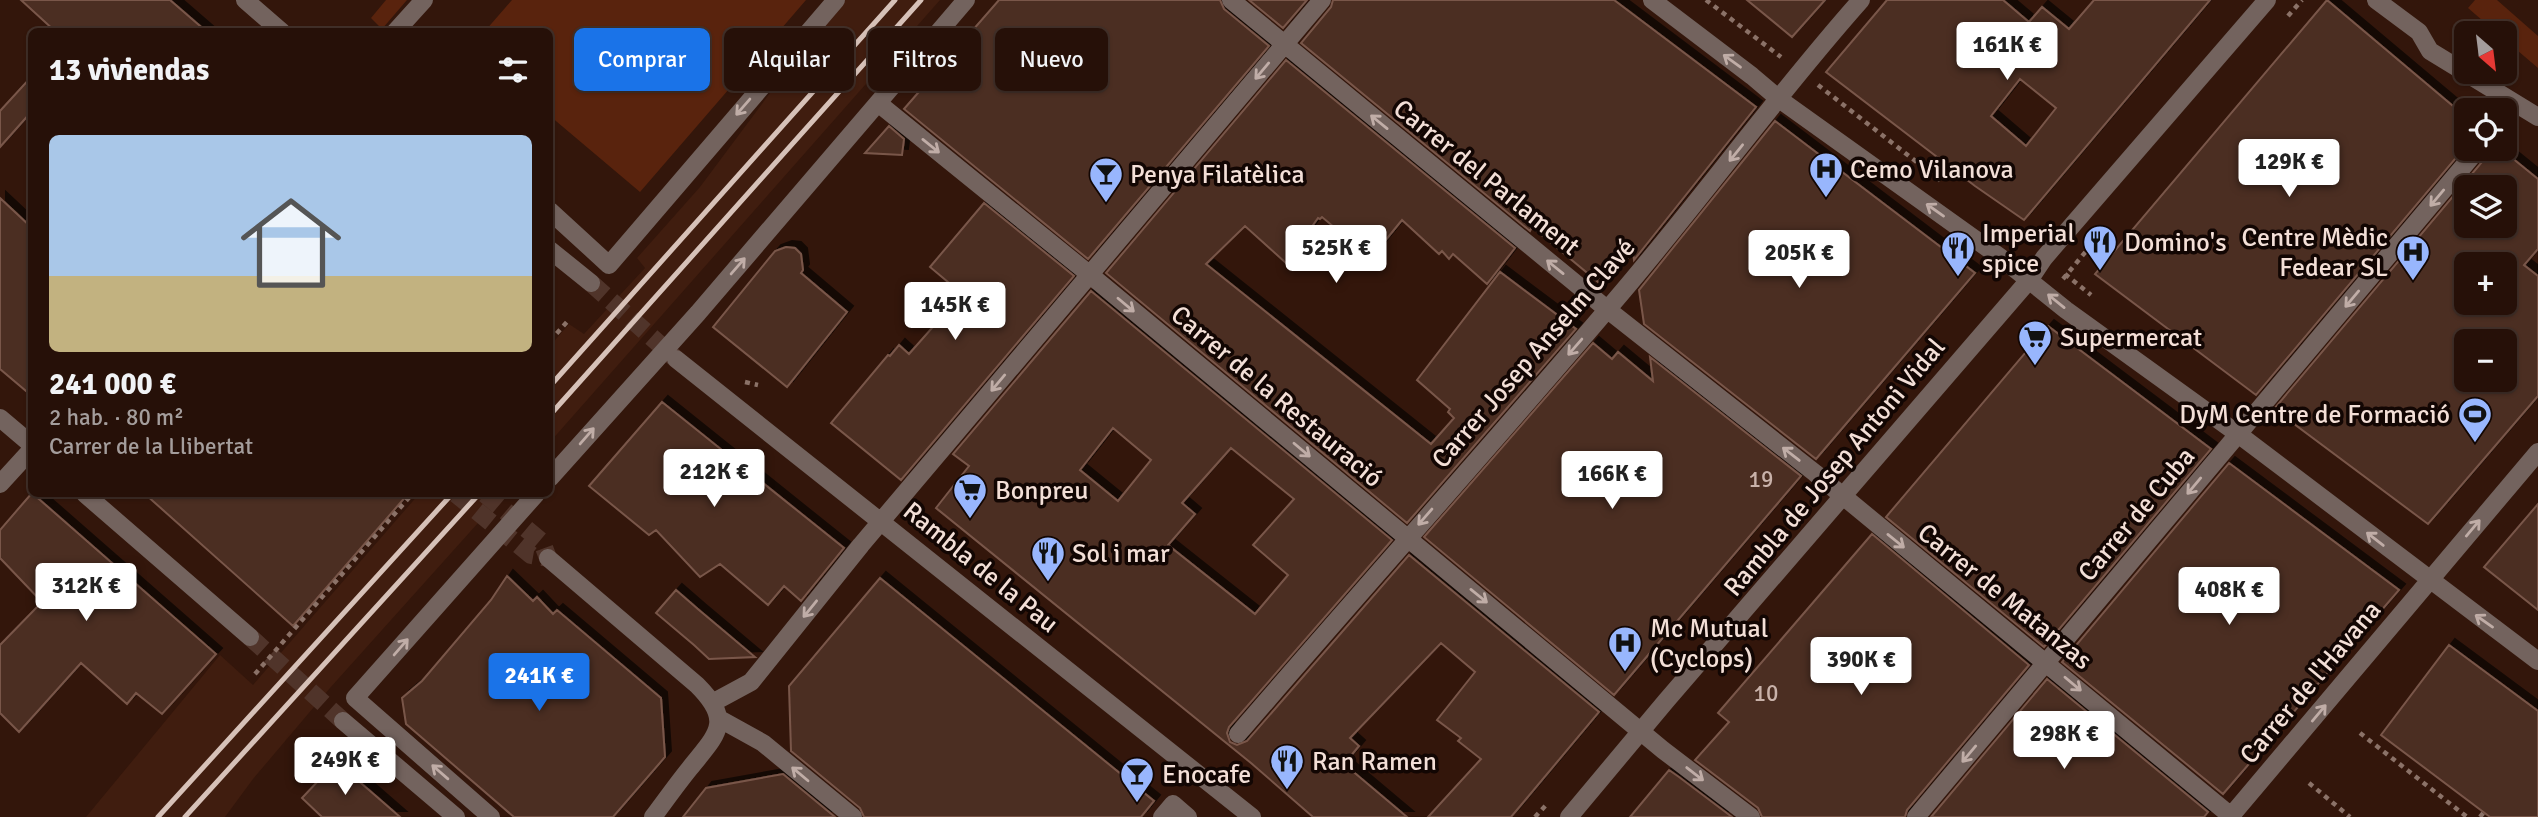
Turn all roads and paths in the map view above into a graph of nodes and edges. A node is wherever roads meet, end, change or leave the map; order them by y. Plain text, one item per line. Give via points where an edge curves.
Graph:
1 (245, 0) edge
2 (836, 0) edge
3 (966, 0) edge
4 (1231, 0) edge
5 (1322, 0) edge
6 (1652, 0) edge
7 (1706, 0) edge
8 (1861, 0) edge
9 (2267, 0) edge
10 (2376, 0) edge
11 (421, 2) edge
12 (277, 28) edge
13 (398, 28) edge
14 (1284, 45) junction
15 (1799, 70) junction
16 (2493, 98) edge
17 (1779, 99) junction
18 (878, 103) junction
19 (2517, 112) edge
20 (2538, 117) edge
21 (2468, 161) edge
22 (1951, 190) dead end
23 (553, 215) edge
24 (553, 252) edge
25 (1089, 274) junction
26 (2029, 279) junction
27 (591, 283) tunnel mouth
28 (1608, 310) junction
29 (567, 322) dead end
30 (553, 338) edge
31 (676, 359) tunnel mouth
32 (0, 418) edge
33 (2238, 434) junction
34 (28, 443) edge
35 (28, 452) edge
36 (2538, 452) edge
37 (553, 475) edge
38 (0, 484) edge
39 (88, 497) edge
40 (409, 497) edge
41 (533, 497) edge
42 (1844, 497) junction
43 (882, 522) junction
44 (1407, 538) junction
45 (548, 558) dead end
46 (2429, 580) junction
47 (250, 637) tunnel mouth
48 (2538, 661) edge
49 (2047, 662) junction
50 (255, 674) dead end
51 (716, 710) junction
52 (343, 721) tunnel mouth
53 (1642, 732) junction
54 (2360, 733) dead end
55 (1237, 734) dead end
56 (2309, 783) dead end
57 (1168, 811) edge
58 (456, 817) edge
59 (491, 817) edge
60 (653, 817) edge
61 (853, 817) edge
62 (1188, 817) edge
63 (1252, 817) edge
64 (1569, 817) edge
65 (1751, 817) edge
66 (1916, 817) edge
67 (2230, 817) edge
68 (2350, 817) edge
69 (2467, 817) edge

1 - 12 street
2 -> 23 street via 609,265
3 - 18 street
4 - 14 street, Carrer del Parlament
5 - 14 street
17 -> 6 street
7 - 15 path
8 - 15 street, Carrer Josep Anselm Clavé
9 - 26 street, Rambla de Josep Antoni Vidal
10 - 16 street via 2419,32 2430,51
11 - 13 street
14 -> 25 street
28 -> 14 street, Carrer del Parlament
15 - 17 street, Carrer Josep Anselm Clavé
15 - 22 path
26 -> 17 street
17 -> 28 street, Carrer Josep Anselm Clavé
18 -> 25 street, Carrer de la Restauració
37 -> 18 street
19 - 20 street
21 -> 33 street, Carrer de Cuba
24 - 27 street
25 -> 43 street
25 -> 44 street, Carrer de la Restauració
33 -> 26 street
26 - 42 street, Rambla de Josep Antoni Vidal
42 -> 28 street, Carrer del Parlament
28 -> 44 street, Carrer Josep Anselm Clavé
29 - 30 path
31 - 43 street, Rambla de la Pau
32 - 34 street
46 -> 33 street
33 -> 49 street, Carrer de Cuba
35 - 38 street
46 -> 36 street, Carrer de l'Havana
39 - 47 street
40 - 50 path
59 -> 41 street via 355,698
42 -> 49 street, Carrer de Matanzas
42 - 53 street, Rambla de Josep Antoni Vidal
43 -> 51 street via 751,682
43 - 63 street, Rambla de la Pau
44 -> 53 street, Carrer de la Restauració
44 - 55 street, Carrer Josep Anselm Clavé
45 - 51 street via 697,685
48 -> 46 street
67 -> 46 street, Carrer de l'Havana
49 -> 66 street, Carrer de Cuba
49 -> 67 street, Carrer de Matanzas
51 - 60 street via 715,737
61 -> 51 street
52 - 58 street
53 - 64 street, Rambla de Josep Antoni Vidal
53 -> 65 street, Carrer de la Restauració
54 - 69 path
56 - 68 path
57 - 62 street

